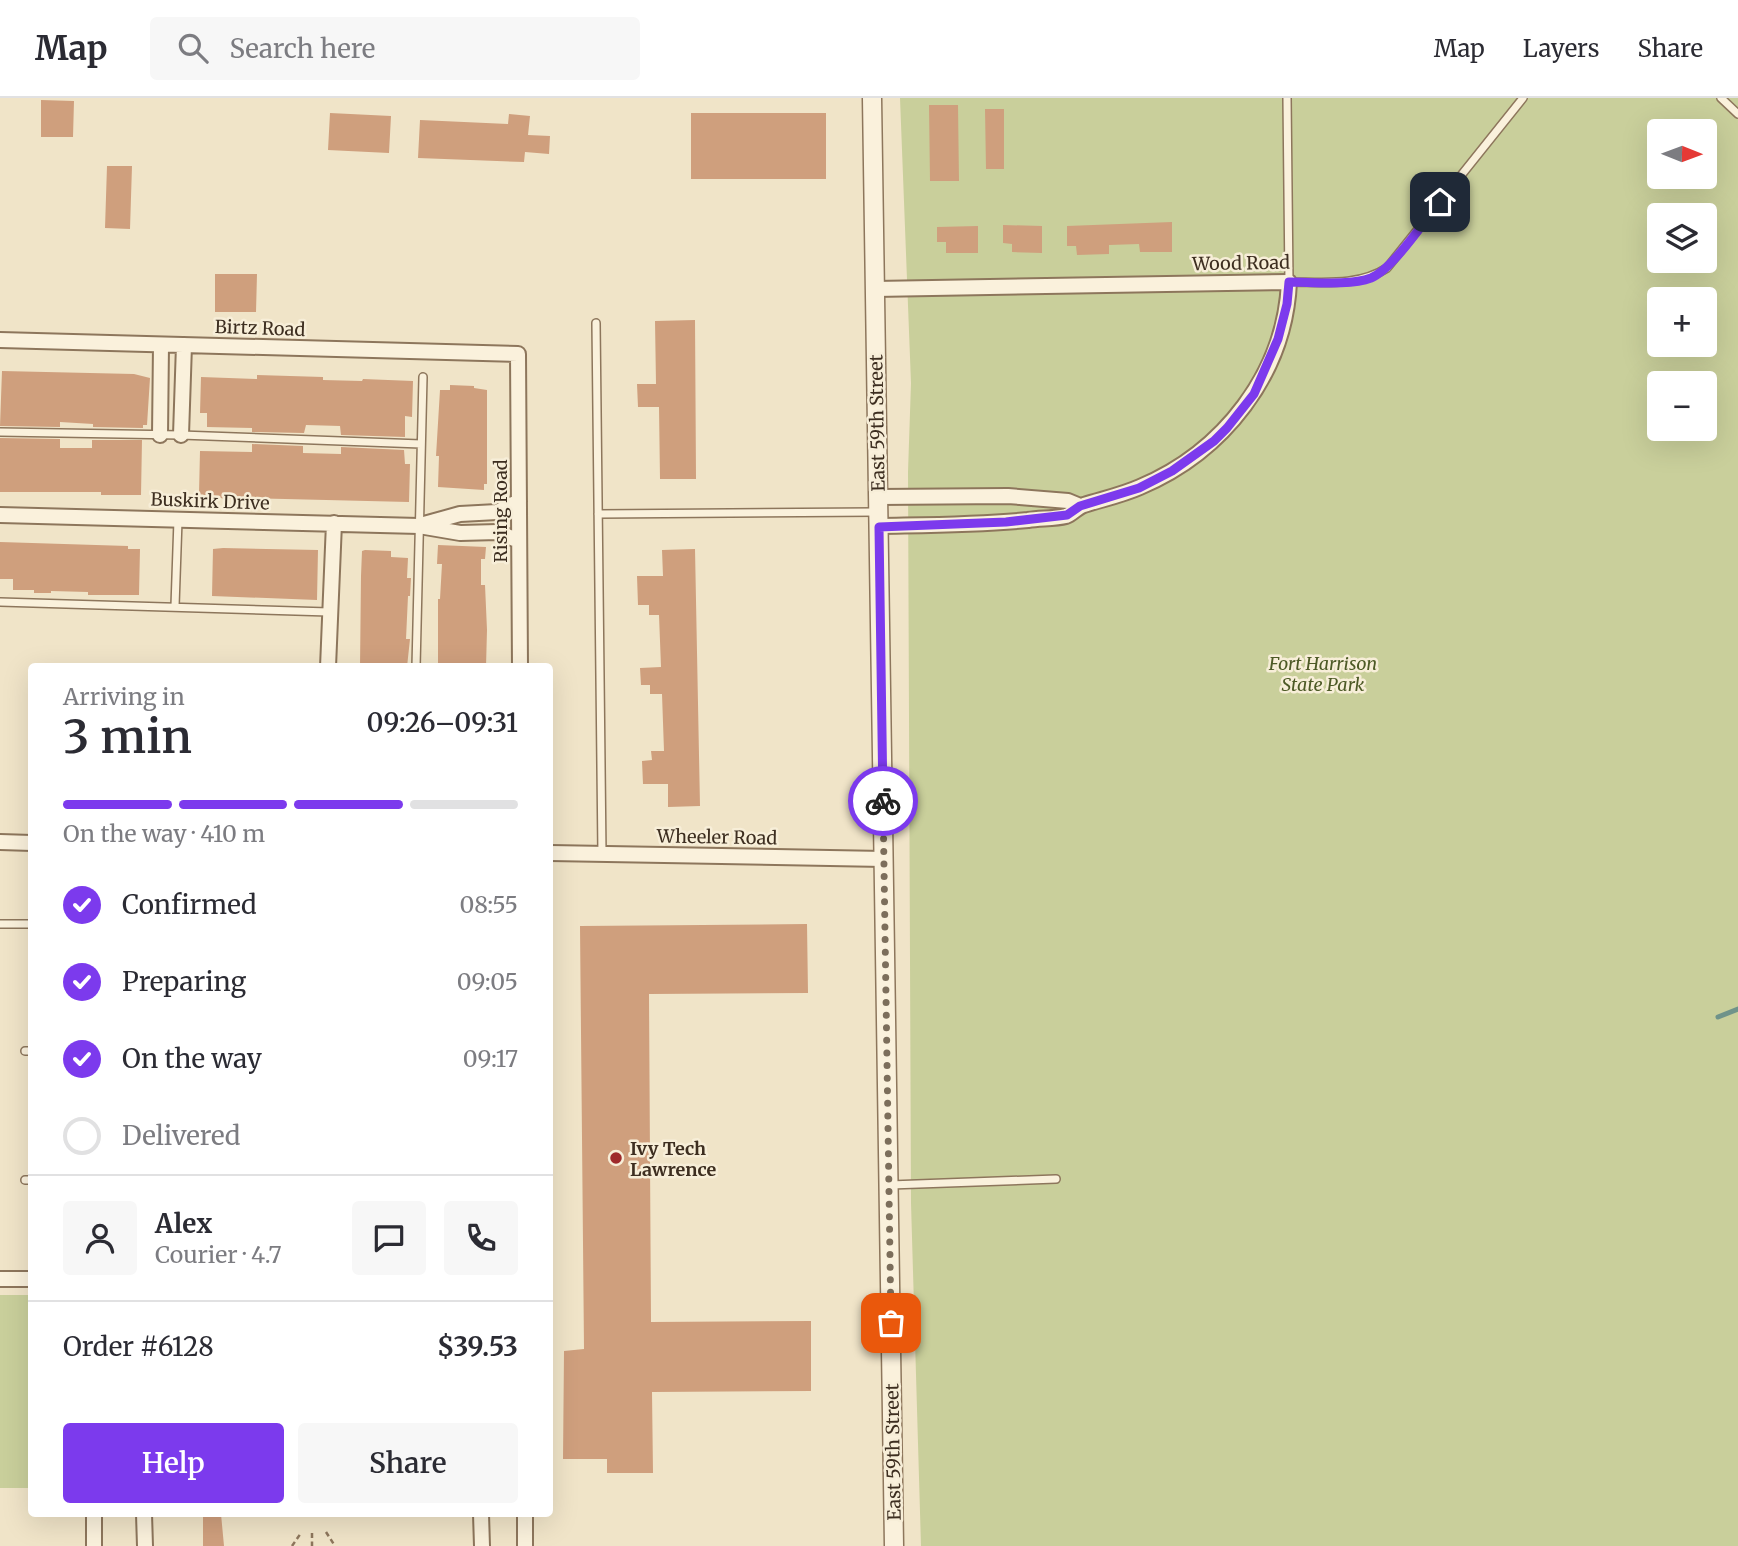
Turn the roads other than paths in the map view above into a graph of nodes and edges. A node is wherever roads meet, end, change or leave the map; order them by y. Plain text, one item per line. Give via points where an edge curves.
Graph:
1 (872, 98) edge
2 (1287, 98) edge
3 (1523, 98) edge
4 (1721, 98) edge
5 (1738, 114) edge
6 (1289, 282) junction
7 (875, 289) junction
8 (596, 323) dead end
9 (0, 340) edge
10 (161, 345) junction
11 (184, 345) junction
12 (518, 354) joint
13 (423, 377) dead end
14 (0, 432) edge
15 (160, 435) junction
16 (181, 435) junction
17 (421, 444) junction
18 (519, 501) junction
19 (1080, 506) junction
20 (878, 512) junction
21 (598, 514) junction
22 (0, 515) edge
23 (178, 519) junction
24 (334, 523) junction
25 (419, 526) junction
26 (519, 541) junction
27 (0, 602) edge
28 (175, 606) junction
29 (329, 612) junction
30 (328, 663) edge
31 (416, 663) edge
32 (520, 663) edge
33 (0, 842) edge
34 (28, 843) edge
35 (553, 853) edge
36 (602, 854) junction
37 (884, 859) junction
38 (0, 924) edge
39 (28, 924) edge
40 (1056, 1179) dead end
41 (889, 1185) junction
42 (0, 1279) edge
43 (28, 1279) edge
44 (94, 1517) edge
45 (144, 1517) edge
46 (481, 1517) edge
47 (525, 1517) edge
48 (94, 1546) edge
49 (145, 1546) edge
50 (482, 1546) edge
51 (525, 1546) edge
52 (894, 1546) edge

1 - 7 street, East 59th Street
2 - 6 lane
3 - 6 lane, Wood Road via 1387,268 1361,281
4 - 5 lane
6 - 7 street, Wood Road
6 - 19 street via 1283,322 1266,370 1227,428 1200,452 1155,480
7 - 20 street, East 59th Street
8 - 21 lane
9 - 10 street, Birtz Road
10 - 11 street, Birtz Road
10 - 15 street
11 - 12 street, Birtz Road
11 - 16 street
12 - 18 street, Rising Road
13 - 17 lane
14 - 15 lane
15 - 16 lane
16 - 17 lane
17 - 25 lane
18 - 25 street, Buskirk Drive via 498,512 460,514
18 - 26 street, Rising Road
19 - 20 street via 1008,496
19 - 20 street via 1067,515 1018,521
20 - 21 lane
20 - 37 street, East 59th Street
21 - 36 lane
22 - 23 street, Buskirk Drive
23 - 24 street, Buskirk Drive
23 - 28 lane
24 - 25 street, Buskirk Drive
24 - 29 street
25 - 26 street, Buskirk Drive via 460,533 498,532
25 - 31 lane
26 - 32 street, Rising Road
27 - 28 lane
28 - 29 lane
29 - 30 street
33 - 34 street
35 - 36 street, Wheeler Road
36 - 37 street, Wheeler Road
37 - 41 street, East 59th Street
38 - 39 lane
40 - 41 lane
41 - 52 street, East 59th Street
42 - 43 street
44 - 48 street
45 - 49 street
46 - 50 street
47 - 51 street

